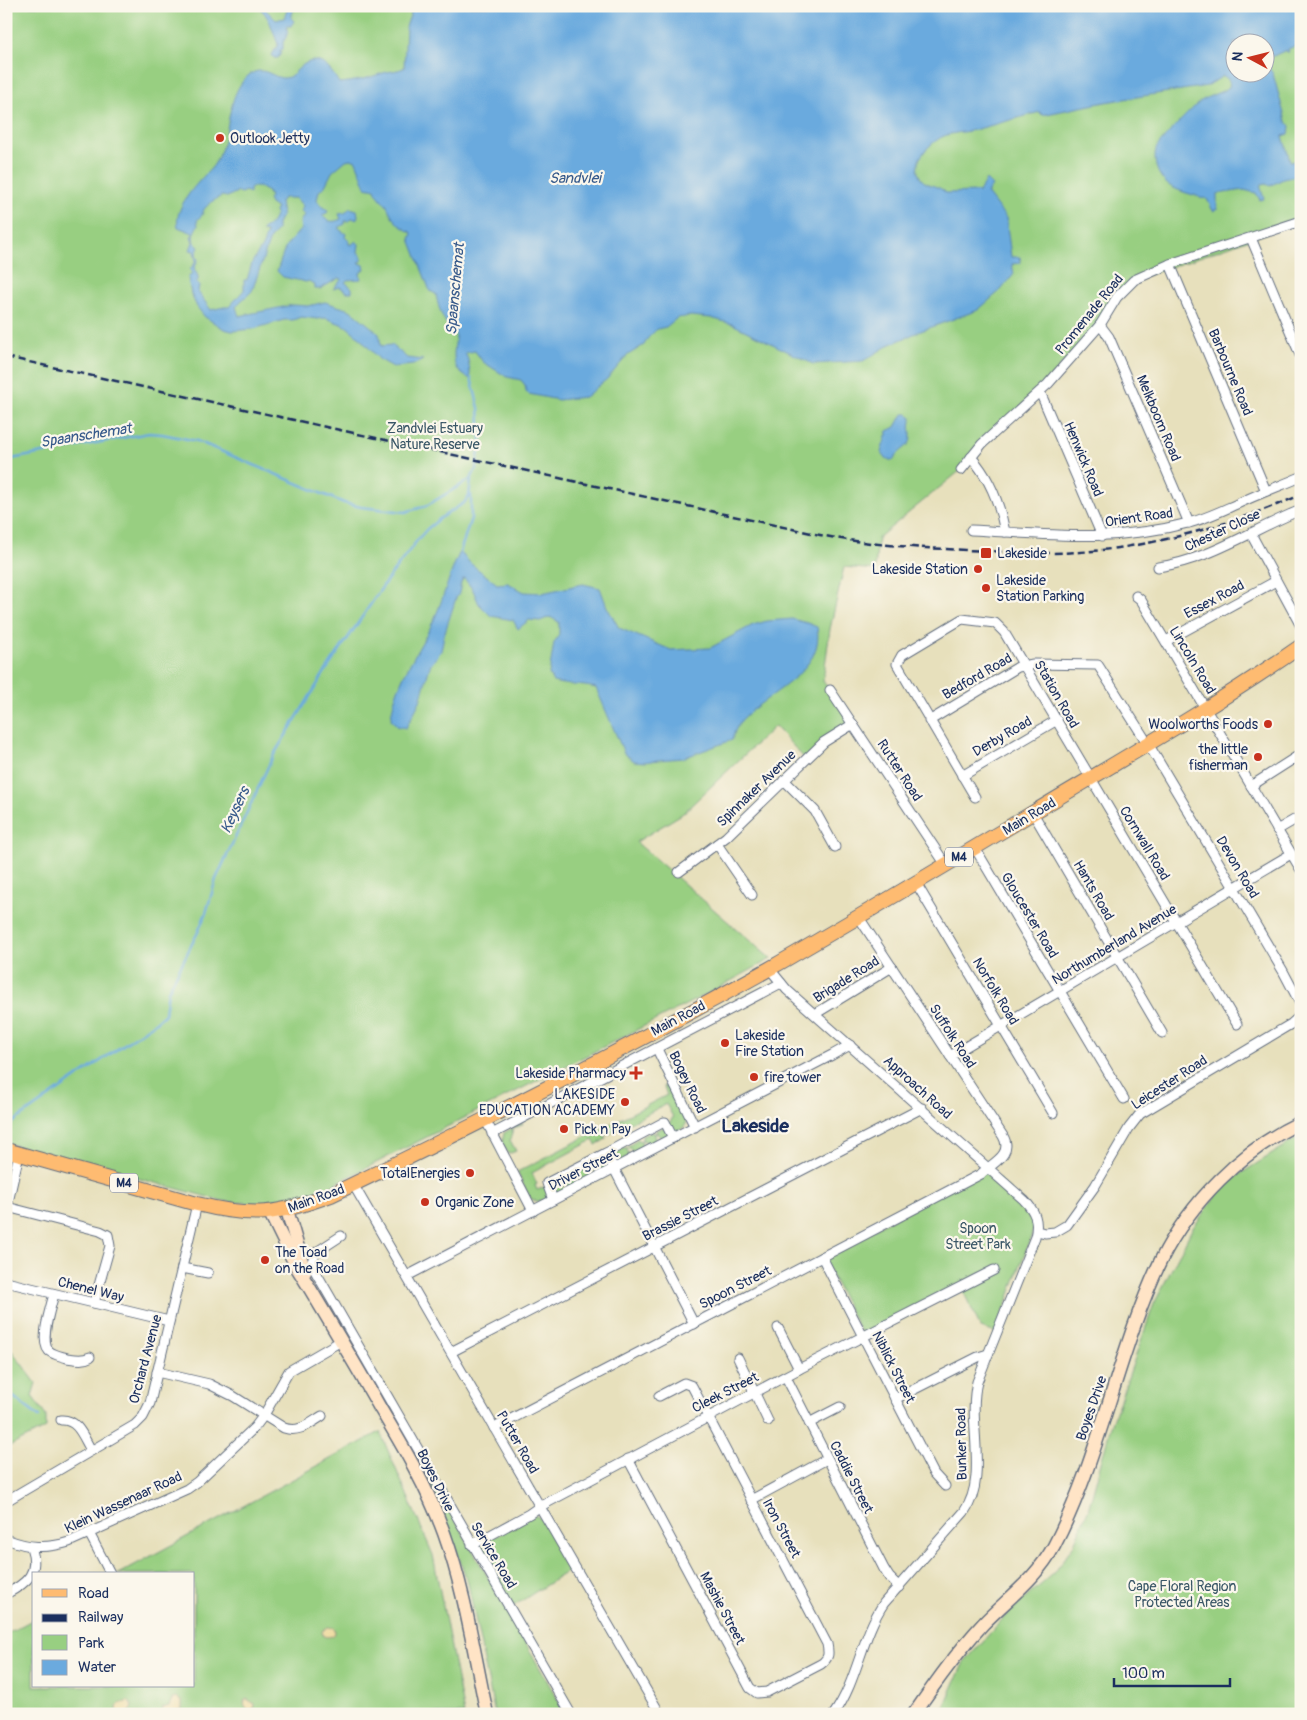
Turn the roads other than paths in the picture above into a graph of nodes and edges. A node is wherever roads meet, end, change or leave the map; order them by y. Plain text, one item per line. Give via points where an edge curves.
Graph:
1 (1301, 221) edge
2 (1251, 238) junction
3 (1170, 264) junction
4 (1100, 325) junction
5 (1301, 357) edge
6 (1040, 392) junction
7 (971, 456) junction
8 (961, 470) dead end
9 (1301, 477) edge
10 (1266, 491) junction
11 (1296, 512) dead end
12 (1189, 523) junction
13 (972, 530) dead end
14 (1005, 532) junction
15 (1251, 534) junction
16 (1102, 536) junction
17 (1158, 567) dead end
18 (1276, 581) junction
19 (1136, 596) dead end
20 (1301, 626) edge
21 (1166, 641) junction
22 (1301, 646) edge
23 (1024, 664) junction
24 (830, 690) dead end
25 (1206, 709) junction
26 (929, 720) junction
27 (1057, 720) junction
28 (853, 724) junction
29 (1148, 744) junction
30 (1301, 754) edge
31 (962, 776) junction
32 (1090, 778) junction
33 (784, 780) junction
34 (1251, 786) junction
35 (975, 797) dead end
36 (1033, 813) junction
37 (1301, 816) edge
38 (1277, 830) junction
39 (717, 844) junction
40 (835, 847) dead end
41 (975, 848) junction
42 (1292, 854) junction
43 (946, 865) junction
44 (1301, 870) edge
45 (679, 872) dead end
46 (916, 883) junction
47 (1234, 888) junction
48 (752, 895) dead end
49 (858, 916) junction
50 (1176, 923) junction
51 (1117, 957) junction
52 (892, 967) junction
53 (769, 968) junction
54 (781, 983) junction
55 (1060, 992) junction
56 (713, 999) junction
57 (1301, 1005) edge
58 (722, 1014) junction
59 (815, 1014) junction
60 (1301, 1015) edge
61 (1237, 1024) dead end
62 (1001, 1026) junction
63 (1162, 1033) dead end
64 (850, 1045) junction
65 (657, 1049) junction
66 (950, 1056) junction
67 (1124, 1099) dead end
68 (922, 1108) junction
69 (1053, 1113) dead end
70 (485, 1119) junction
71 (1301, 1122) edge
72 (695, 1127) junction
73 (492, 1134) junction
74 (673, 1138) junction
75 (12, 1151) edge
76 (607, 1156) junction
77 (988, 1168) junction
78 (614, 1169) junction
79 (354, 1184) junction
80 (553, 1200) junction
81 (198, 1204) junction
82 (7, 1209) edge
83 (287, 1210) junction
84 (533, 1210) junction
85 (270, 1213) junction
86 (1037, 1231) junction
87 (341, 1236) dead end
88 (655, 1246) junction
89 (822, 1257) junction
90 (182, 1268) junction
91 (994, 1270) dead end
92 (208, 1273) dead end
93 (407, 1276) junction
94 (6, 1282) edge
95 (312, 1282) junction
96 (54, 1294) junction
97 (94, 1303) junction
98 (169, 1321) junction
99 (694, 1324) junction
100 (778, 1328) dead end
101 (863, 1337) junction
102 (341, 1341) junction
103 (451, 1352) junction
104 (988, 1354) junction
105 (90, 1357) dead end
106 (738, 1358) dead end
107 (799, 1369) junction
108 (157, 1372) junction
109 (786, 1377) junction
110 (754, 1393) junction
111 (659, 1396) dead end
112 (895, 1399) junction
113 (840, 1407) dead end
114 (264, 1415) junction
115 (322, 1416) dead end
116 (709, 1416) junction
117 (61, 1420) dead end
118 (768, 1421) dead end
119 (809, 1423) junction
120 (494, 1428) junction
121 (91, 1450) junction
122 (628, 1459) junction
123 (827, 1459) junction
124 (945, 1486) dead end
125 (751, 1500) junction
126 (6, 1501) edge
127 (539, 1507) junction
128 (89, 1533) junction
129 (6, 1539) edge
130 (472, 1545) junction
131 (31, 1547) junction
132 (32, 1572) edge
133 (109, 1572) edge
134 (32, 1574) edge
135 (899, 1587) junction
136 (6, 1594) edge
137 (829, 1654) joint
138 (487, 1714) edge
139 (571, 1714) edge
140 (660, 1714) edge
141 (834, 1714) edge
142 (914, 1714) edge

1 - 2 street, Promenade Road
2 - 3 street, Promenade Road
2 - 5 street
3 - 4 street, Promenade Road via 1134,280 1117,297
3 - 10 street, Barbourne Road
4 - 6 street, Promenade Road
4 - 12 street, Melkboom Road via 1109,337
6 - 7 street, Promenade Road
6 - 16 street, Henwick Road
7 - 8 street, Promenade Road
7 - 14 street via 988,482 1002,515
9 - 10 street, Orient Road
10 - 12 street, Orient Road
11 - 15 street, Chester Close
12 - 16 street, Orient Road
13 - 14 street, Orient Road
14 - 16 street, Orient Road
15 - 17 street, Chester Close via 1205,556
15 - 18 street
18 - 20 street
18 - 21 street, Essex Road
19 - 21 street, Lincoln Road
21 - 25 street, Lincoln Road
22 - 25 main road, Main Road / M4
23 - 26 street, Bedford Road
23 - 26 street, Station Road via 994,622 962,619 940,631 898,660 898,666
23 - 27 street, Station Road
23 - 29 street, Bedford Road via 1098,665
24 - 28 street, Rutter Road
25 - 29 main road, Main Road / M4
25 - 34 street, Lincoln Road
26 - 31 street
27 - 31 street, Derby Road
27 - 32 street, Station Road
28 - 33 street, Spinnaker Avenue via 824,742
28 - 43 street, Rutter Road
29 - 32 main road, Main Road / M4
29 - 47 street, Devon Road
30 - 34 street
31 - 35 street
32 - 36 main road, Main Road / M4
32 - 50 street, Cornwall Road
33 - 39 street, Spinnaker Avenue
33 - 40 street via 815,811
34 - 38 street, Lincoln Road
36 - 41 main road, Main Road / M4
36 - 51 street, Hants Road
37 - 38 street
38 - 42 street, Lincoln Road
39 - 45 street, Spinnaker Avenue
39 - 48 street
41 - 43 main road, Main Road / M4
41 - 55 street, Gloucester Road
42 - 44 street, Lincoln Road
42 - 47 street, Northumberland Avenue
43 - 46 main road, Main Road / M4
46 - 49 main road, Main Road / M4
46 - 62 street, Norfolk Road
47 - 50 street, Northumberland Avenue
47 - 57 street, Devon Road
49 - 52 street, Suffolk Road
49 - 53 main road, Main Road / M4
50 - 51 street, Northumberland Avenue
50 - 61 street, Cornwall Road
51 - 55 street, Northumberland Avenue
51 - 63 street, Hants Road
52 - 59 street, Brigade Road
52 - 66 street, Suffolk Road
53 - 54 street, Approach Road
53 - 56 main road, Main Road / M4
54 - 58 street
54 - 59 street, Approach Road
55 - 62 street, Northumberland Avenue
55 - 67 street, Gloucester Road
56 - 58 street
56 - 70 main road, Main Road / M4
58 - 65 street
59 - 64 street, Approach Road
60 - 86 street, Leicester Road via 1140,1114 1067,1225 1055,1232
62 - 66 street, Northumberland Avenue
62 - 69 street, Norfolk Road
64 - 68 street, Approach Road
64 - 72 street, Driver Street
65 - 72 street, Bogey Road
65 - 73 street
66 - 77 street, Suffolk Road via 1006,1142 1006,1153
68 - 77 street, Approach Road
68 - 88 street, Brassie Street
70 - 73 street
70 - 79 main road, Main Road / M4
71 - 142 main road, Boyes Drive via 1259,1147 1228,1172 1181,1227 1160,1262 1139,1314 1078,1493 1053,1547 1031,1578 960,1650
72 - 74 street, Driver Street
73 - 84 street
74 - 76 street via 664,1122
74 - 78 street, Driver Street
75 - 81 main road, Main Road / M4
75 - 82 street
76 - 78 street
76 - 80 street via 547,1183
77 - 86 street, Approach Road via 1032,1209
77 - 89 street, Spoon Street
78 - 80 street, Driver Street
78 - 88 street
79 - 83 main road, Main Road / M4
79 - 93 street, Putter Road
80 - 84 street, Driver Street
81 - 85 main road, Main Road / M4 via 228,1211
81 - 90 street, Orchard Avenue
82 - 97 street via 100,1231 108,1236 110,1246
83 - 85 main road, Main Road / M4
83 - 95 main road, Boyes Drive
84 - 93 street, Driver Street
85 - 95 main road, Boyes Drive via 296,1266
86 - 104 street, Bunker Road
87 - 95 street, Service Road via 315,1253
88 - 99 street
88 - 103 street, Brassie Street
89 - 99 street, Spoon Street
89 - 101 street, Niblick Street
90 - 92 street
90 - 98 street, Orchard Avenue
91 - 101 street, Cleek Street
93 - 103 street, Putter Road
94 - 96 street, Chenel Way
95 - 102 main road, Boyes Drive
95 - 130 street, Service Road
96 - 97 street, Chenel Way
96 - 105 street via 45,1334 46,1346 56,1355 82,1360
97 - 98 street, Chenel Way
98 - 108 street, Orchard Avenue
99 - 120 street, Spoon Street
100 - 107 street
101 - 107 street, Cleek Street
101 - 112 street, Niblick Street
102 - 114 street, Klein Wassenaar Road via 289,1370
102 - 138 main road, Boyes Drive via 416,1472 444,1533 464,1602
103 - 120 street, Putter Road
104 - 112 street
104 - 135 street, Bunker Road via 975,1390 974,1494 964,1512
106 - 110 street
107 - 109 street, Cleek Street
108 - 114 street via 209,1384
108 - 121 street, Orchard Avenue via 144,1417 135,1426
109 - 110 street, Cleek Street
109 - 119 street, Caddie Street
110 - 116 street, Cleek Street
110 - 118 street
111 - 116 street, Iron Street via 687,1383
112 - 124 street, Niblick Street via 934,1474
113 - 119 street
114 - 115 street via 284,1428 295,1430
114 - 128 street, Klein Wassenaar Road via 248,1434 187,1489
116 - 122 street, Cleek Street
116 - 125 street, Iron Street
117 - 121 street via 76,1424
119 - 123 street, Caddie Street
120 - 127 street, Putter Road
121 - 126 street, Orchard Avenue
122 - 127 street, Cleek Street
122 - 137 street, Mashie Street via 750,1688 757,1693 767,1692 821,1664
123 - 125 street
123 - 135 street, Caddie Street via 888,1575
125 - 137 street, Iron Street via 827,1644
127 - 130 street, Cleek Street
127 - 140 street, Putter Road
128 - 131 street, Klein Wassenaar Road via 56,1546
128 - 133 street
129 - 131 street, Klein Wassenaar Road
130 - 139 street, Service Road
131 - 132 street via 35,1562
134 - 136 street via 19,1588
135 - 141 street, Bunker Road via 872,1623 848,1692

